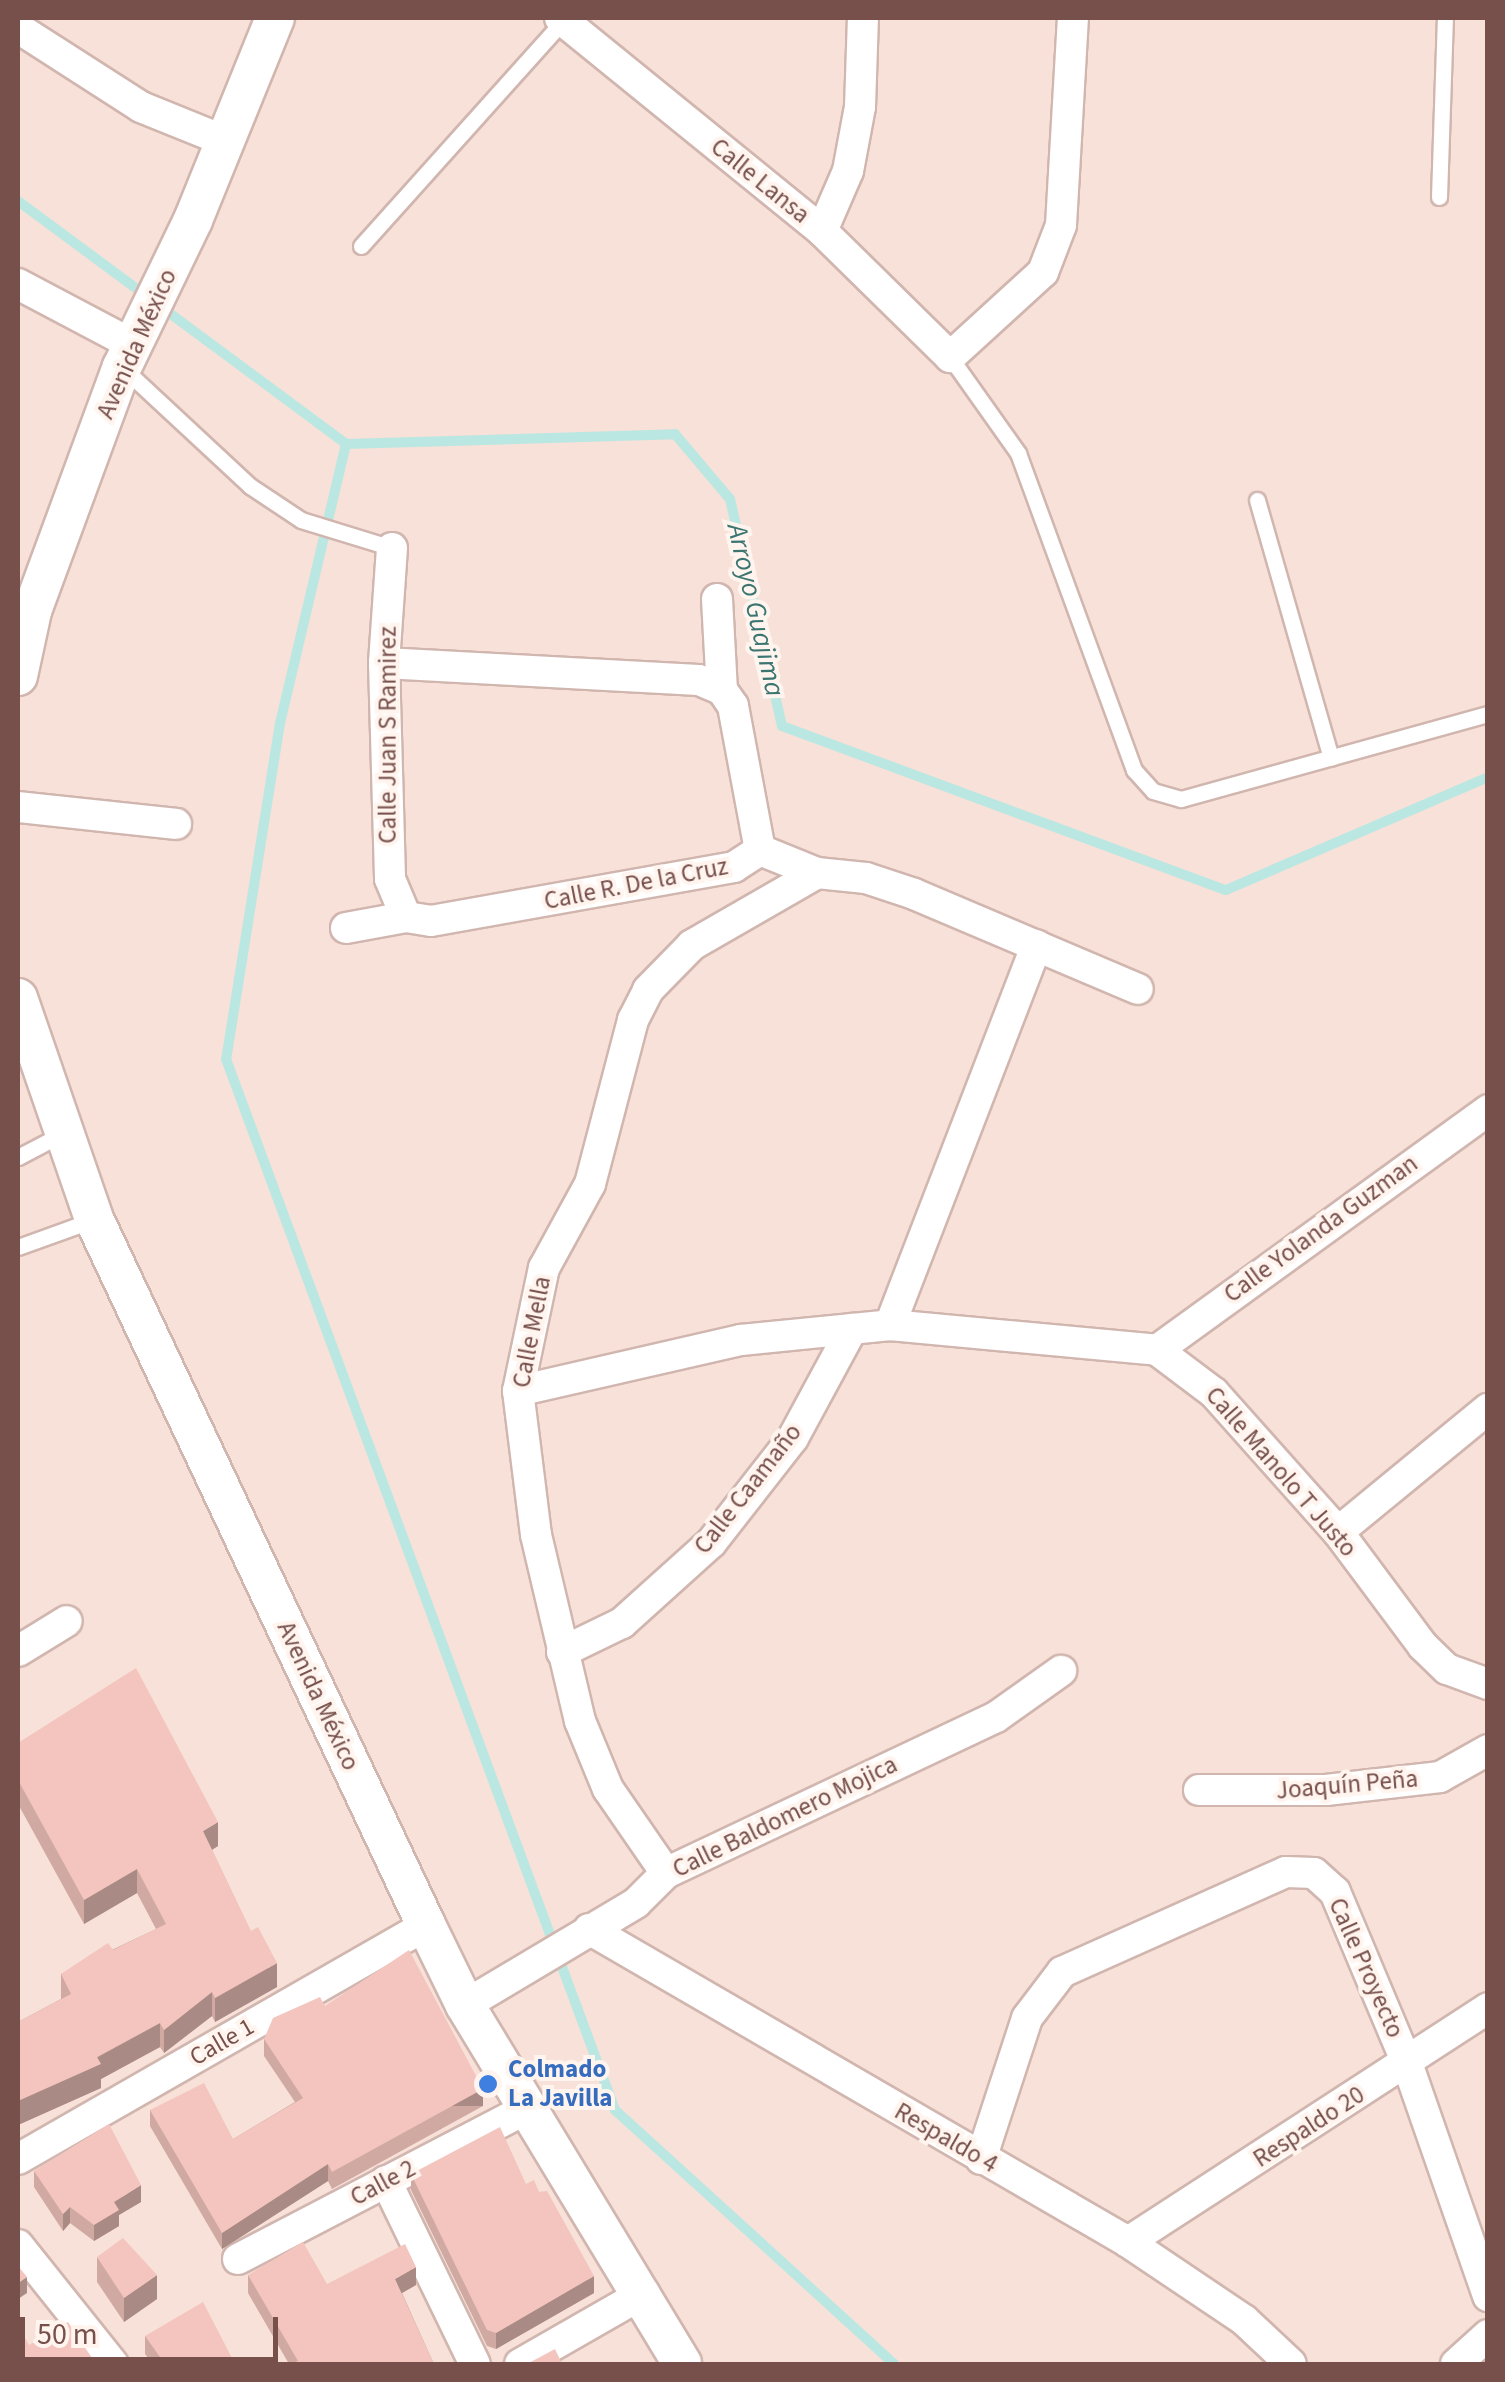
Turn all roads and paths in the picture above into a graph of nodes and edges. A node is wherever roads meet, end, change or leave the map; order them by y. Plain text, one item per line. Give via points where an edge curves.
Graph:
1 (275, 18) edge
2 (863, 18) edge
3 (1073, 18) edge
4 (1445, 18) edge
5 (562, 19) edge
6 (18, 28) edge
7 (225, 140) junction
8 (1439, 197) dead end
9 (822, 231) junction
10 (361, 246) dead end
11 (18, 284) edge
12 (128, 356) junction
13 (950, 357) junction
14 (1258, 500) dead end
15 (392, 548) joint
16 (717, 600) dead end
17 (384, 662) junction
18 (18, 676) edge
19 (722, 690) junction
20 (1488, 714) edge
21 (1331, 758) junction
22 (18, 807) edge
23 (176, 824) dead end
24 (760, 850) junction
25 (817, 873) junction
26 (406, 917) junction
27 (346, 928) dead end
28 (1036, 945) junction
29 (1138, 988) dead end
30 (18, 998) edge
31 (1488, 1110) edge
32 (60, 1136) junction
33 (18, 1157) edge
34 (94, 1220) junction
35 (18, 1246) edge
36 (890, 1325) junction
37 (852, 1329) junction
38 (1157, 1350) junction
39 (518, 1391) junction
40 (1488, 1408) edge
41 (1338, 1532) junction
42 (67, 1621) dead end
43 (18, 1650) edge
44 (562, 1652) junction
45 (1060, 1671) dead end
46 (1488, 1684) edge
47 (1488, 1750) edge
48 (1200, 1790) dead end
49 (666, 1873) junction
50 (426, 1925) junction
51 (589, 1929) junction
52 (465, 2005) junction
53 (1488, 2008) edge
54 (1408, 2064) junction
55 (528, 2108) junction
56 (981, 2159) junction
57 (18, 2160) edge
58 (386, 2181) junction
59 (1128, 2242) junction
60 (18, 2245) edge
61 (238, 2259) dead end
62 (644, 2293) junction
63 (1488, 2296) edge
64 (1488, 2335) edge
65 (113, 2364) edge
66 (475, 2364) edge
67 (520, 2364) edge
68 (682, 2364) edge
69 (1291, 2364) edge
70 (1456, 2364) edge

1 - 7 street, Avenida México
2 - 9 street via 860,107 848,171
3 - 13 street via 1061,224 1043,272
4 - 8 lane
5 - 9 street, Calle Lansa
5 - 10 lane
6 - 7 street via 141,107
7 - 12 street, Avenida México
9 - 13 street, Calle Lansa
11 - 12 street
12 - 15 lane via 250,486 301,520
12 - 18 street, Avenida México via 32,611
13 - 21 lane via 1018,453 1134,770 1153,791 1181,799
14 - 21 lane
15 - 17 street, Calle Juan S Ramirez
16 - 19 street
17 - 19 street via 698,680
17 - 26 street, Calle Juan S Ramirez via 390,879
19 - 24 street via 733,706
20 - 21 lane
22 - 23 street
24 - 25 street, Calle R. De la Cruz
24 - 26 street, Calle R. De la Cruz via 734,867 430,921
25 - 28 street, Calle R. De la Cruz via 882,883
25 - 39 street, Calle Mella via 692,945 648,990 633,1020 590,1184 544,1268
26 - 27 street, Calle R. De la Cruz
28 - 29 street, Calle R. De la Cruz
28 - 36 street
30 - 32 street, Avenida México
31 - 38 street, Calle Yolanda Guzman
32 - 33 lane
32 - 34 street, Avenida México
34 - 35 lane
34 - 50 street, Avenida México
36 - 37 street
36 - 38 street
37 - 39 street via 741,1340
37 - 44 street, Calle Caamaño via 793,1438 711,1543 622,1623
38 - 41 street, Calle Manolo T Justo via 1214,1394
39 - 44 street, Calle Mella via 524,1468
40 - 41 street
41 - 46 street, Calle Manolo T Justo via 1422,1646 1447,1669
42 - 43 street
44 - 49 street, Calle Mella via 608,1789
45 - 49 street, Calle Baldomero Mojica via 996,1717
47 - 48 street, Joaquín Peña via 1440,1776 1326,1790
49 - 51 street, Calle Baldomero Mojica via 636,1903
50 - 52 street, Avenida México
50 - 57 street, Calle 1
51 - 52 street, Calle Baldomero Mojica
51 - 56 street, Respaldo 4
52 - 55 street, Avenida México
53 - 54 street, Respaldo 20
54 - 56 street, Calle Proyecto via 1335,1892 1314,1873 1286,1872 1062,1972 1027,2018
54 - 59 street, Respaldo 20
54 - 63 street, Calle Proyecto
55 - 58 street, Calle 2
55 - 62 street, Avenida México
56 - 59 street, Respaldo 4
58 - 61 street, Calle 2
58 - 66 street
59 - 69 street, Respaldo 4 via 1244,2320
60 - 65 street
62 - 67 street
62 - 68 street, Avenida México
64 - 70 street

